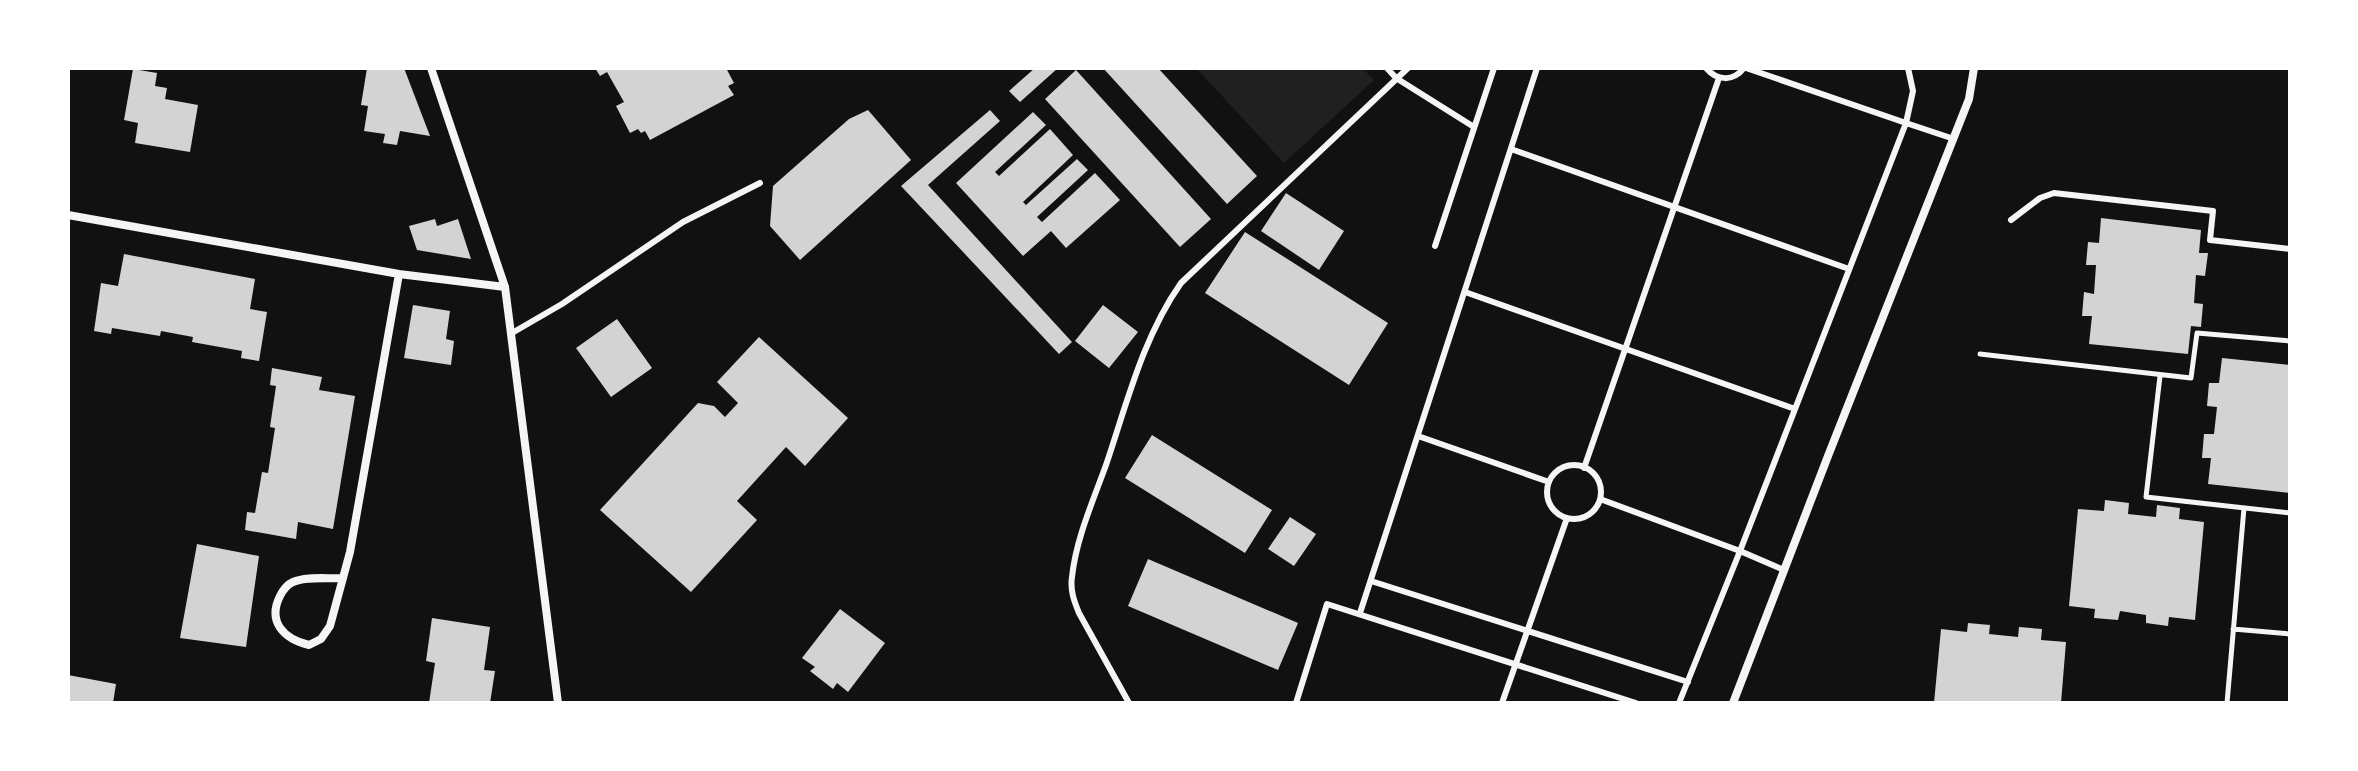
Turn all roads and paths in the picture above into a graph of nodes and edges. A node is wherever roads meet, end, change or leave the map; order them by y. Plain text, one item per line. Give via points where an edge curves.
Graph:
1 (431, 68) edge
2 (1387, 68) edge
3 (1408, 68) edge
4 (1494, 68) edge
5 (1537, 68) edge
6 (1706, 68) edge
7 (1745, 68) edge
8 (1908, 68) edge
9 (1974, 68) edge
10 (1396, 78) junction
11 (1719, 78) junction
12 (1906, 123) junction
13 (1474, 127) junction
14 (1954, 139) junction
15 (1511, 149) junction
16 (760, 183) dead end
17 (1675, 207) junction
18 (68, 215) edge
19 (2011, 220) dead end
20 (1435, 246) dead end
21 (2290, 249) edge
22 (1849, 269) junction
23 (399, 274) junction
24 (505, 287) junction
25 (1465, 292) junction
26 (512, 333) junction
27 (2290, 341) edge
28 (1625, 349) junction
29 (1980, 354) dead end
30 (2160, 376) junction
31 (1795, 409) junction
32 (1418, 436) junction
33 (1584, 468) junction
34 (1549, 482) junction
35 (1600, 499) junction
36 (2244, 508) junction
37 (2290, 513) edge
38 (1567, 518) junction
39 (1740, 551) junction
40 (1784, 570) junction
41 (343, 578) junction
42 (1371, 581) junction
43 (1360, 613) junction
44 (2233, 629) junction
45 (1527, 631) junction
46 (2290, 634) edge
47 (1515, 664) junction
48 (1688, 682) junction
49 (558, 703) edge
50 (1129, 703) edge
51 (1296, 703) edge
52 (1502, 703) edge
53 (1636, 703) edge
54 (1679, 703) edge
55 (1733, 703) edge
56 (2227, 703) edge

1 - 24 street
2 - 10 lane
3 - 10 lane
4 - 13 lane
5 - 15 lane
6 - 11 lane
7 - 11 lane via 1734,77
7 - 12 lane
8 - 12 lane via 1913,91
9 - 14 street
10 - 13 lane
10 - 50 lane via 1181,283 1148,341 1071,580 1079,613
11 - 17 lane
12 - 14 lane
12 - 22 lane
13 - 20 lane
14 - 40 street
15 - 17 lane
15 - 25 lane
16 - 26 lane via 683,222
17 - 22 lane
17 - 28 lane
18 - 23 street
19 - 21 lane via 2054,193 2094,196 2213,211 2210,240
22 - 31 lane
23 - 24 street
23 - 41 street
24 - 26 street
25 - 28 lane
25 - 32 lane
26 - 49 street
27 - 30 path via 2197,333 2191,378
28 - 31 lane
28 - 33 lane
29 - 30 path
30 - 36 path via 2146,497
31 - 39 lane
32 - 34 lane
32 - 42 lane
33 - 34 lane via 1564,468
33 - 35 lane via 1599,484
34 - 38 lane via 1550,504
35 - 38 lane via 1590,514
35 - 39 lane
36 - 37 path
36 - 44 path
38 - 45 lane
39 - 40 lane
39 - 48 lane
40 - 55 street
41 - 41 street via 330,626 321,639 309,645 293,641 280,629 274,617 283,588 295,581
42 - 43 lane
42 - 45 lane
43 - 47 lane
43 - 51 lane via 1327,604
44 - 46 path
44 - 56 path
45 - 47 lane
45 - 48 lane
47 - 52 lane
47 - 53 lane
48 - 54 lane

